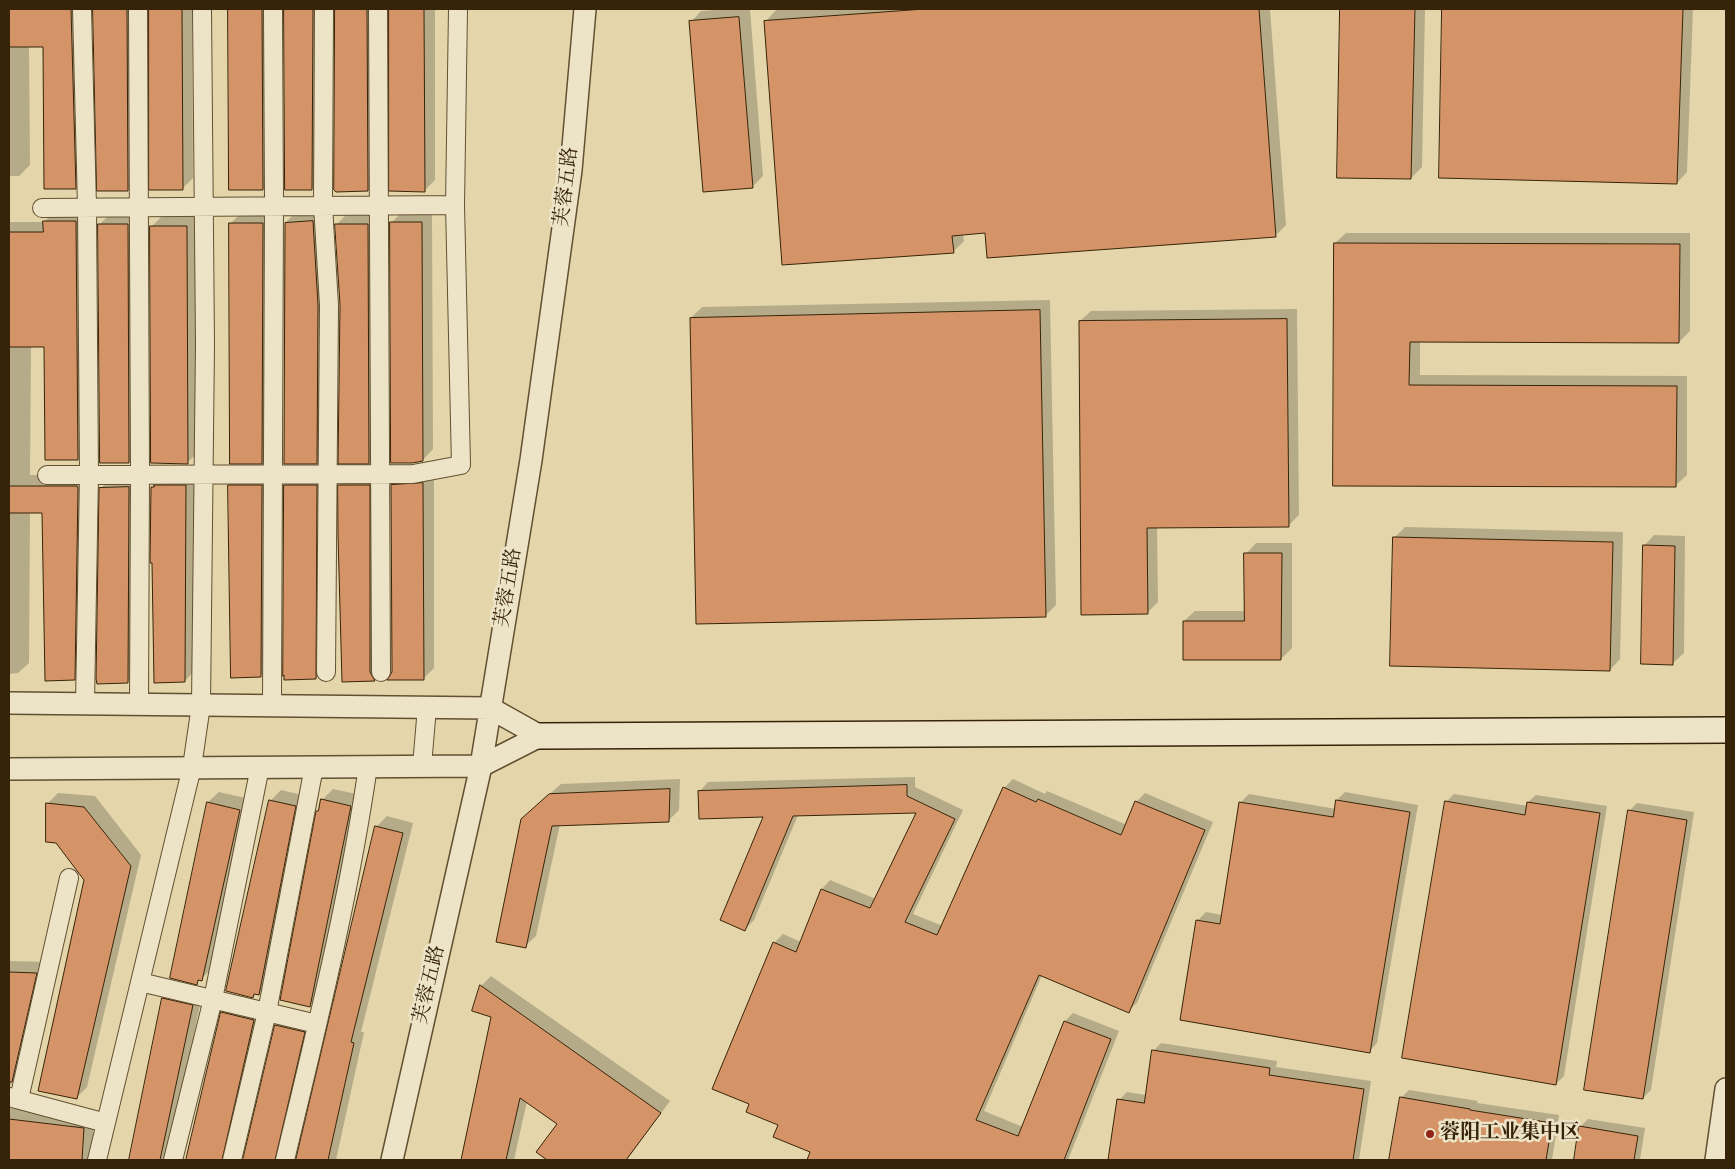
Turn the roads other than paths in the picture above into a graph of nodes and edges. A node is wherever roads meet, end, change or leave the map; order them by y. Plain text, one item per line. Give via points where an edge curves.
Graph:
1 (82, 9) edge
2 (138, 9) edge
3 (202, 9) edge
4 (272, 9) edge
5 (324, 9) edge
6 (378, 9) edge
7 (458, 9) edge
8 (585, 9) edge
9 (274, 205) junction
10 (323, 205) junction
11 (380, 205) junction
12 (455, 205) junction
13 (204, 206) junction
14 (87, 207) junction
15 (138, 207) junction
16 (42, 208) dead end
17 (140, 474) junction
18 (204, 474) junction
19 (274, 474) junction
20 (328, 474) junction
21 (380, 474) junction
22 (47, 475) dead end
23 (89, 475) junction
24 (326, 672) dead end
25 (381, 672) dead end
26 (9, 704) edge
27 (85, 704) junction
28 (139, 705) junction
29 (201, 705) junction
30 (272, 706) junction
31 (427, 707) junction
32 (490, 708) junction
33 (1726, 730) edge
34 (540, 736) junction
35 (368, 766) junction
36 (422, 766) junction
37 (481, 766) junction
38 (192, 767) junction
39 (260, 767) junction
40 (314, 767) junction
41 (9, 768) edge
42 (69, 878) dead end
43 (140, 982) junction
44 (213, 999) junction
45 (267, 1012) junction
46 (317, 1024) junction
47 (1726, 1088) edge
48 (14, 1098) edge
49 (106, 1123) junction
50 (97, 1160) edge
51 (173, 1160) edge
52 (232, 1160) edge
53 (285, 1160) edge
54 (392, 1160) edge
55 (1716, 1160) edge

1 - 14 street
2 - 15 street
3 - 13 street
4 - 9 street
5 - 10 street
6 - 11 street
7 - 12 street
8 - 32 street, 芙蓉五路 via 571,170 531,460
9 - 10 street
9 - 13 street
9 - 19 street
10 - 11 street
10 - 20 street via 329,305
11 - 12 street
11 - 21 street
12 - 21 street via 461,465 413,474
13 - 15 street
13 - 18 street
14 - 15 street
14 - 16 street
14 - 23 street
15 - 17 street
17 - 18 street
17 - 23 street
17 - 28 street
18 - 19 street
18 - 29 street
19 - 20 street
19 - 30 street
20 - 21 street
20 - 24 street
21 - 25 street
22 - 23 street
23 - 27 street
26 - 27 street
27 - 28 street
28 - 29 street
29 - 30 street
29 - 38 street
30 - 31 street
31 - 32 street
31 - 36 street
32 - 34 street
32 - 37 street, 芙蓉五路
33 - 34 main road
34 - 37 street
35 - 36 street
35 - 40 street
35 - 46 street via 359,825
36 - 37 street
37 - 54 street, 芙蓉五路
38 - 39 street
38 - 41 street
38 - 43 street
39 - 40 street
39 - 44 street
40 - 45 street
42 - 48 street
43 - 44 street
43 - 49 street
44 - 45 street
44 - 51 street
45 - 46 street
45 - 52 street
46 - 53 street
47 - 55 street
48 - 49 street
49 - 50 street

